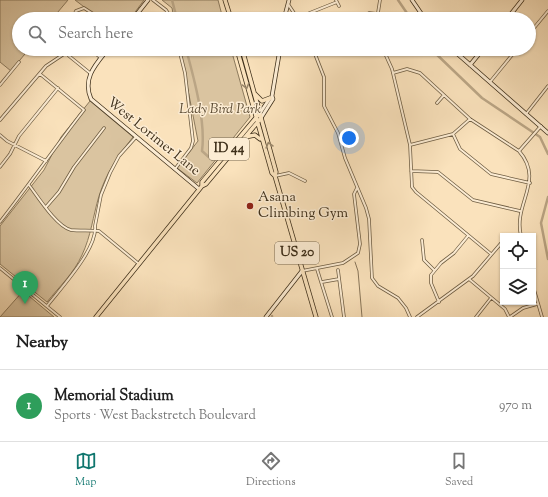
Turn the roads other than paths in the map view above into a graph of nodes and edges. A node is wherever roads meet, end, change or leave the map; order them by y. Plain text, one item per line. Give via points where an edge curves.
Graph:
1 (148, 0) edge
2 (153, 0) edge
3 (225, 0) edge
4 (380, 0) edge
5 (412, 0) edge
6 (522, 0) edge
7 (288, 1) edge
8 (336, 1) edge
9 (339, 6) dead end
10 (548, 11) edge
11 (76, 12) edge
12 (90, 12) edge
13 (139, 12) edge
14 (167, 12) edge
15 (228, 12) edge
16 (286, 12) edge
17 (295, 12) edge
18 (311, 12) edge
19 (378, 12) edge
20 (420, 12) edge
21 (513, 12) edge
22 (536, 26) edge
23 (59, 56) edge
24 (69, 56) edge
25 (99, 56) edge
26 (181, 56) edge
27 (239, 56) edge
28 (244, 56) edge
29 (279, 56) edge
30 (316, 56) edge
31 (386, 56) edge
32 (460, 56) edge
33 (477, 56) edge
34 (511, 56) edge
35 (101, 58) joint
36 (19, 62) dead end
37 (470, 65) junction
38 (90, 73) junction
39 (393, 73) junction
40 (40, 74) junction
41 (489, 83) junction
42 (0, 85) edge
43 (548, 86) edge
44 (58, 88) junction
45 (254, 92) junction
46 (444, 95) junction
47 (271, 97) junction
48 (437, 103) dead end
49 (260, 113) junction
50 (526, 114) junction
51 (255, 118) junction
52 (261, 118) junction
53 (470, 119) junction
54 (0, 120) edge
55 (257, 123) junction
56 (541, 126) junction
57 (104, 128) dead end
58 (548, 133) edge
59 (453, 134) junction
60 (0, 135) edge
61 (136, 137) junction
62 (244, 138) junction
63 (262, 141) junction
64 (15, 145) junction
65 (410, 145) junction
66 (520, 151) junction
67 (46, 161) junction
68 (0, 168) edge
69 (175, 169) junction
70 (410, 171) junction
71 (275, 176) junction
72 (305, 181) dead end
73 (530, 183) junction
74 (29, 185) junction
75 (200, 187) junction
76 (357, 188) junction
77 (46, 207) junction
78 (520, 211) junction
79 (0, 222) edge
80 (96, 231) junction
81 (520, 233) edge
82 (468, 236) junction
83 (422, 240) dead end
84 (500, 244) edge
85 (491, 254) junction
86 (139, 264) junction
87 (0, 268) edge
88 (318, 269) junction
89 (338, 270) dead end
90 (434, 270) junction
91 (302, 271) junction
92 (339, 279) junction
93 (469, 279) junction
94 (322, 282) junction
95 (491, 298) junction
96 (536, 300) edge
97 (439, 302) junction
98 (537, 304) junction
99 (47, 306) junction
100 (60, 317) edge
101 (96, 317) edge
102 (266, 317) edge
103 (316, 317) edge
104 (332, 317) edge
105 (344, 317) edge
106 (410, 317) edge
107 (417, 317) edge
108 (476, 317) edge
109 (510, 317) edge
110 (542, 317) edge

1 - 13 street
2 - 14 street
3 - 15 main road
4 - 19 street
5 - 20 street
6 - 21 street
7 - 16 street
7 - 17 street
8 - 9 street
8 - 18 street
10 - 22 street
11 - 12 street via 84,8
23 - 40 street
24 - 38 street
25 - 35 street
26 - 69 street via 193,141 192,148
27 -> 51 main road, US 20
28 - 45 main road, US 20
29 - 47 street
30 - 76 street via 324,77 324,106 338,133
31 - 39 street
32 - 37 street
33 - 37 street
34 - 41 street
35 - 38 street
36 - 42 street
37 - 41 street
38 - 61 street, West Lorimer Lane via 88,89 93,102
39 - 46 street via 413,70 420,73
39 - 65 street
40 - 44 street
40 - 54 street
41 - 50 street
43 - 50 street
44 - 64 street
44 - 67 street via 84,110
45 - 47 main road via 262,101
45 - 49 main road, US 20
46 - 48 street
46 - 53 street
47 - 49 street
47 - 52 street via 272,103
49 - 51 main road, ID 44
49 - 52 main road, US 20
50 - 56 street
51 - 55 main road, US 20
51 - 75 main road, ID 44
52 - 55 main road, ID 44
71 -> 52 main road, US 20
53 - 59 street
53 - 66 street
55 - 62 main road, ID 44
55 - 63 main road, US 20
56 - 58 street
56 - 66 street
57 - 77 street
59 - 65 street
59 - 73 street via 460,149 491,174
60 - 64 street
61 - 69 street, West Lorimer Lane
61 - 80 street via 114,165 105,183
62 - 63 main road via 254,135
62 - 75 main road, ID 44 via 206,184
63 - 71 main road, US 20
64 - 67 street
64 - 68 street
65 - 70 street
66 - 73 street via 529,166
67 - 74 street
69 - 75 street, West Lorimer Lane
70 - 78 street via 438,172 473,200
70 - 82 street via 412,187 416,192
71 - 72 street via 289,173
71 - 91 main road, US 20
73 - 78 street
74 - 77 street
74 - 79 street
75 - 86 main road, ID 44
76 - 88 street via 354,194 359,251 343,263
76 - 106 street via 369,219 372,278 378,286 404,303
77 - 80 street via 65,228
78 - 81 street
80 - 86 street
80 - 99 street via 80,264
82 - 85 street
82 - 90 street via 454,253
83 - 90 street via 424,260
84 - 85 street
85 - 93 street
86 - 101 main road, ID 44
87 - 99 street
88 - 91 street
88 - 94 street
89 - 92 street
90 - 97 street via 430,280
91 - 102 street
91 - 103 main road, US 20
92 - 94 street
92 - 105 street
93 - 95 street
93 - 97 street
94 - 104 street
95 - 108 street
95 - 109 street via 505,309
96 - 98 street
97 - 107 street
98 - 109 street via 523,308
98 - 110 street
99 - 100 street

